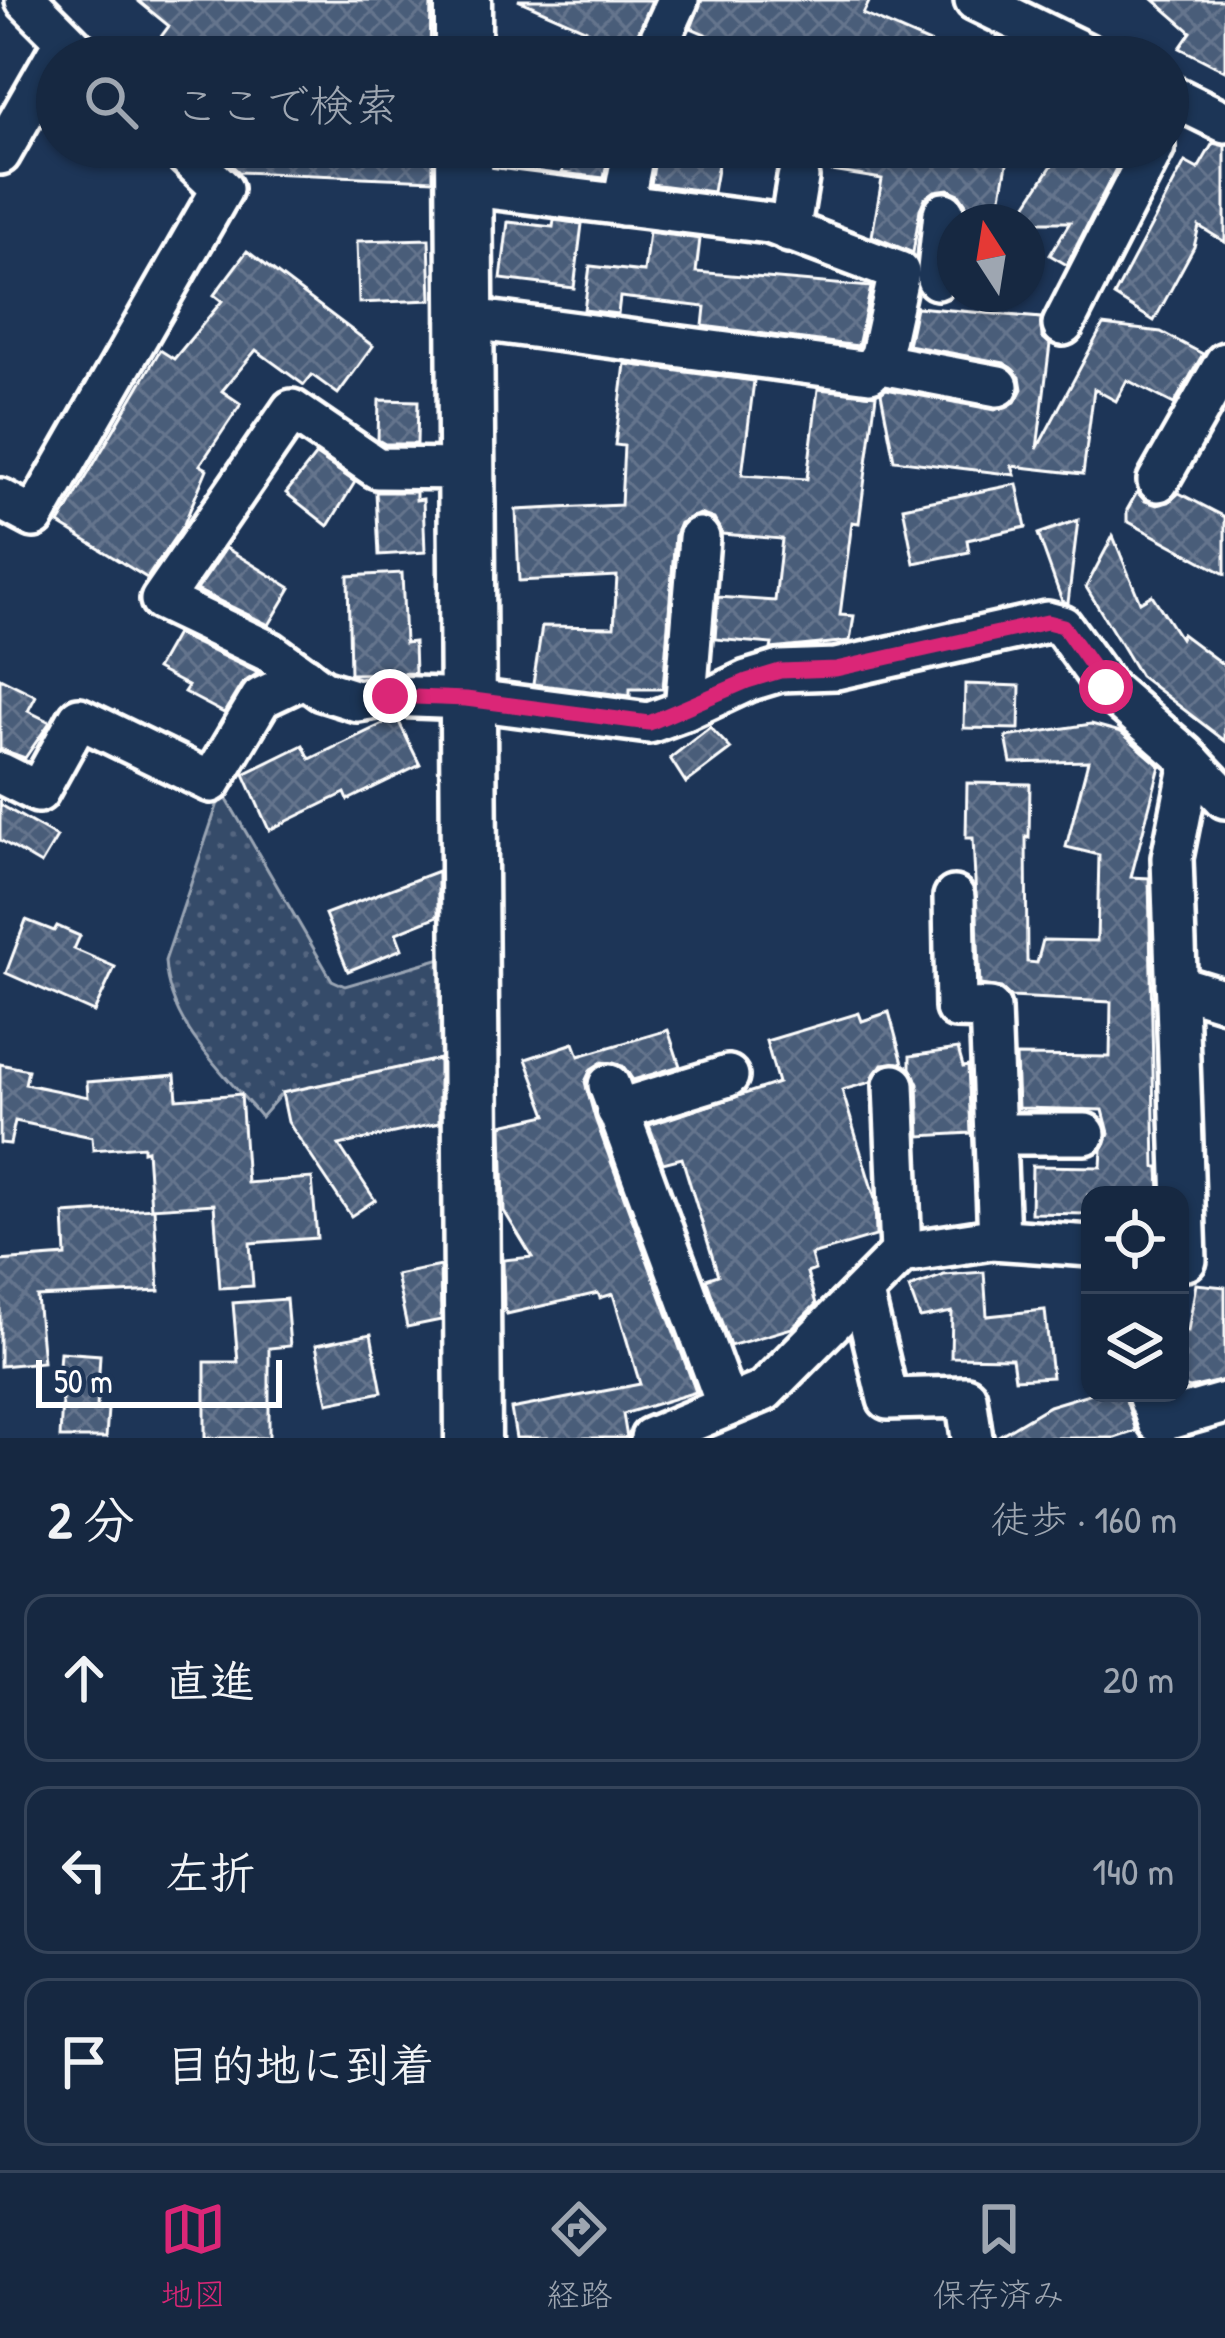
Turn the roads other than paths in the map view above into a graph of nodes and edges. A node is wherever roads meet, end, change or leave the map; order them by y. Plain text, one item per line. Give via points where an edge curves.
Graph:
1 (26, 0) edge
2 (463, 0) edge
3 (677, 0) edge
4 (975, 0) edge
5 (61, 36) edge
6 (463, 36) edge
7 (661, 36) edge
8 (1049, 36) edge
9 (36, 88) edge
10 (1189, 110) edge
11 (1225, 122) edge
12 (3, 142) edge
13 (200, 168) edge
14 (464, 168) edge
15 (472, 168) edge
16 (630, 168) edge
17 (1143, 168) edge
18 (798, 178) dead end
19 (623, 205) junction
20 (789, 232) junction
21 (937, 246) edge
22 (930, 278) edge
23 (464, 318) junction
24 (1063, 326) dead end
25 (876, 363) junction
26 (1225, 364) edge
27 (998, 386) dead end
28 (465, 469) junction
29 (1158, 481) dead end
30 (0, 499) edge
31 (700, 538) dead end
32 (304, 677) junction
33 (466, 699) junction
34 (685, 710) junction
35 (1191, 762) junction
36 (0, 772) edge
37 (1225, 798) edge
38 (954, 897) dead end
39 (1177, 985) junction
40 (1225, 1000) edge
41 (728, 1076) dead end
42 (894, 1085) dead end
43 (995, 1134) junction
44 (1085, 1134) dead end
45 (999, 1239) junction
46 (1081, 1245) edge
47 (901, 1253) junction
48 (1197, 1261) edge
49 (863, 1294) junction
50 (1151, 1402) edge
51 (1225, 1403) edge
52 (727, 1406) junction
53 (472, 1438) edge
54 (650, 1438) edge
55 (972, 1438) edge

1 - 5 street
2 - 6 street
3 - 7 street
4 - 8 street
9 - 12 street
10 - 11 street
13 - 30 street via 221,189 34,518
14 - 23 street
15 - 19 street
16 - 19 street
17 - 24 street
18 - 20 street
19 - 20 street
20 - 22 street
21 - 22 street
22 - 25 street
23 - 25 street via 870,372
23 - 28 street
25 - 27 street
26 - 29 street
28 - 32 street via 377,469 292,410 161,600
28 - 33 street
31 - 34 street
32 - 33 street via 357,701
32 - 36 street via 261,698 211,782 80,718 38,793
33 - 34 street via 649,723
33 - 53 street
34 - 35 street via 780,671 836,669 1047,622 1063,626 1106,687
35 - 37 street
35 - 39 street via 1172,858
38 - 43 street via 956,1008 990,1009
39 - 40 street
39 - 48 street
41 - 52 street via 613,1097
42 - 47 street
43 - 44 street
43 - 45 street
45 - 46 street
45 - 47 street
47 - 49 street
49 - 52 street via 764,1391
49 - 55 street via 888,1399 966,1396
50 - 51 street via 1158,1422
52 - 54 street

